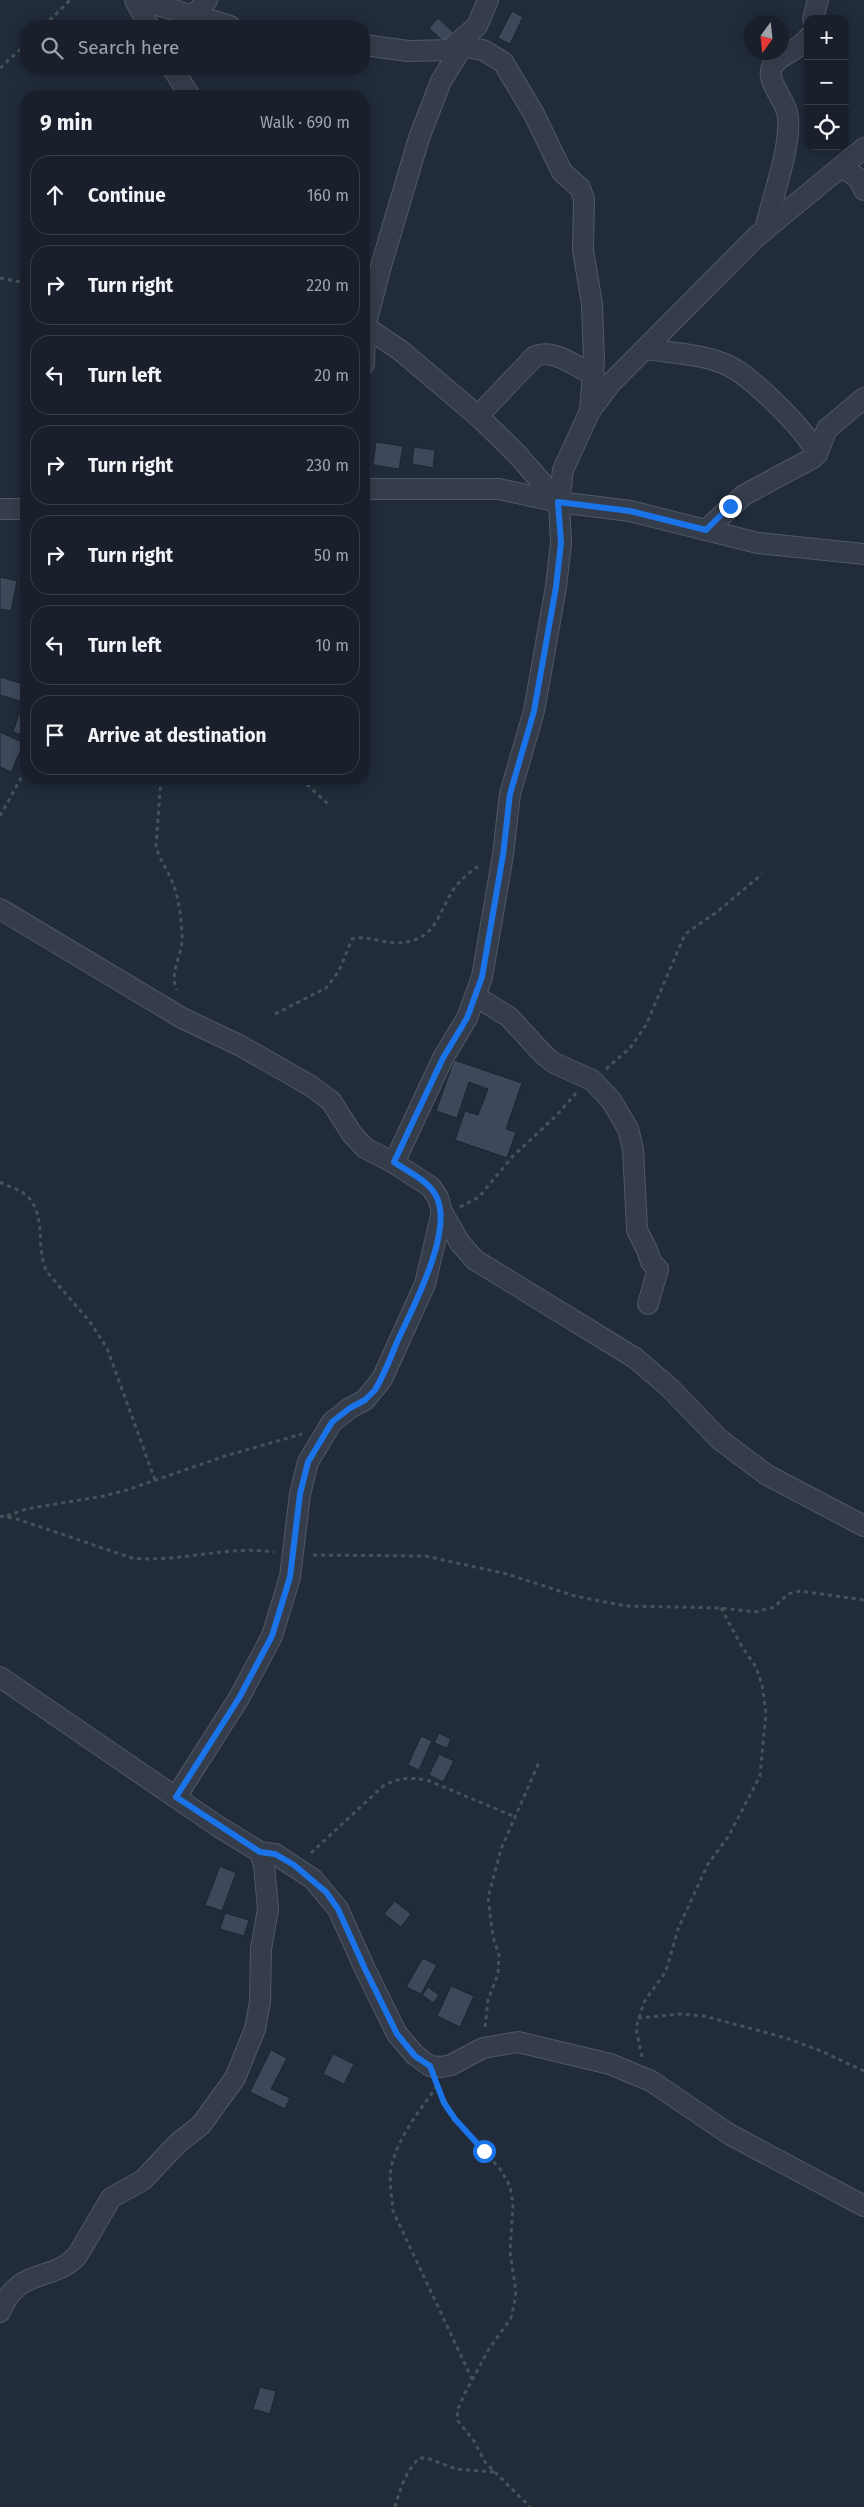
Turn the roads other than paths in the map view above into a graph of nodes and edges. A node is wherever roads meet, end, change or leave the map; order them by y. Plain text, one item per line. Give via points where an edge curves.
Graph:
1 (135, 0) edge
2 (141, 0) edge
3 (488, 0) edge
4 (818, 0) edge
5 (203, 6) edge
6 (814, 15) edge
7 (146, 20) edge
8 (211, 20) edge
9 (804, 41) edge
10 (370, 46) edge
11 (457, 49) junction
12 (177, 75) edge
13 (186, 90) edge
14 (864, 148) edge
15 (842, 167) junction
16 (864, 190) edge
17 (765, 230) junction
18 (370, 304) edge
19 (370, 330) edge
20 (646, 350) junction
21 (594, 375) junction
22 (864, 398) edge
23 (590, 411) junction
24 (478, 416) junction
25 (817, 454) junction
26 (370, 489) edge
27 (558, 502) junction
28 (0, 509) edge
29 (20, 509) edge
30 (706, 530) junction
31 (864, 554) edge
32 (0, 910) edge
33 (477, 997) junction
34 (394, 1162) junction
35 (442, 1212) junction
36 (648, 1304) dead end
37 (864, 1526) edge
38 (0, 1677) edge
39 (176, 1797) junction
40 (260, 1852) junction
41 (864, 2206) edge
42 (0, 2312) edge

1 - 7 street
2 - 5 street via 190,15
3 - 11 street via 477,26
4 - 6 street
5 - 8 street
9 - 17 street via 772,67 771,81 783,98 788,118 787,139
10 - 11 street via 408,51
11 - 18 street via 419,138
11 - 21 street via 483,50 503,62 562,172 580,188 584,199 583,250 592,304
12 - 13 street
14 - 15 street
15 - 16 street via 859,180
15 - 17 street
17 - 20 street
19 - 24 street via 400,350
20 - 23 street via 611,383
20 - 25 street via 702,358 730,367 778,407 811,441
21 - 23 street
21 - 24 street via 558,357 542,353 534,357
22 - 25 street via 827,429
23 - 27 street via 563,470
24 - 27 street via 515,452
25 - 30 street via 805,464 744,495
26 - 27 street via 499,489
27 - 30 street via 630,511
27 - 33 street via 561,543 556,587 534,711 510,794 503,855
28 - 29 street
30 - 31 street via 758,543
32 - 34 street via 182,1018 311,1086 331,1101 352,1134 366,1148
33 - 34 street via 443,1058
33 - 36 street via 509,1017 554,1063 592,1080 611,1100 628,1129 633,1149 637,1230 650,1262 658,1269
34 - 35 street via 431,1187
35 - 37 street via 460,1243 475,1260 635,1358 670,1388 719,1439 767,1475
35 - 39 street via 425,1284 382,1379 365,1400 332,1422 304,1472 290,1577 272,1636 239,1698
38 - 39 street
39 - 40 street
40 - 41 street via 275,1854 294,1865 326,1892 338,1909 397,2034 415,2056 430,2066 451,2065 483,2048 504,2042 534,2044 610,2064 651,2081 730,2134
40 - 42 street via 268,1909 261,1949 260,2002 255,2029 235,2078 201,2125 178,2143 143,2180 111,2198 70,2264 24,2280 12,2291

